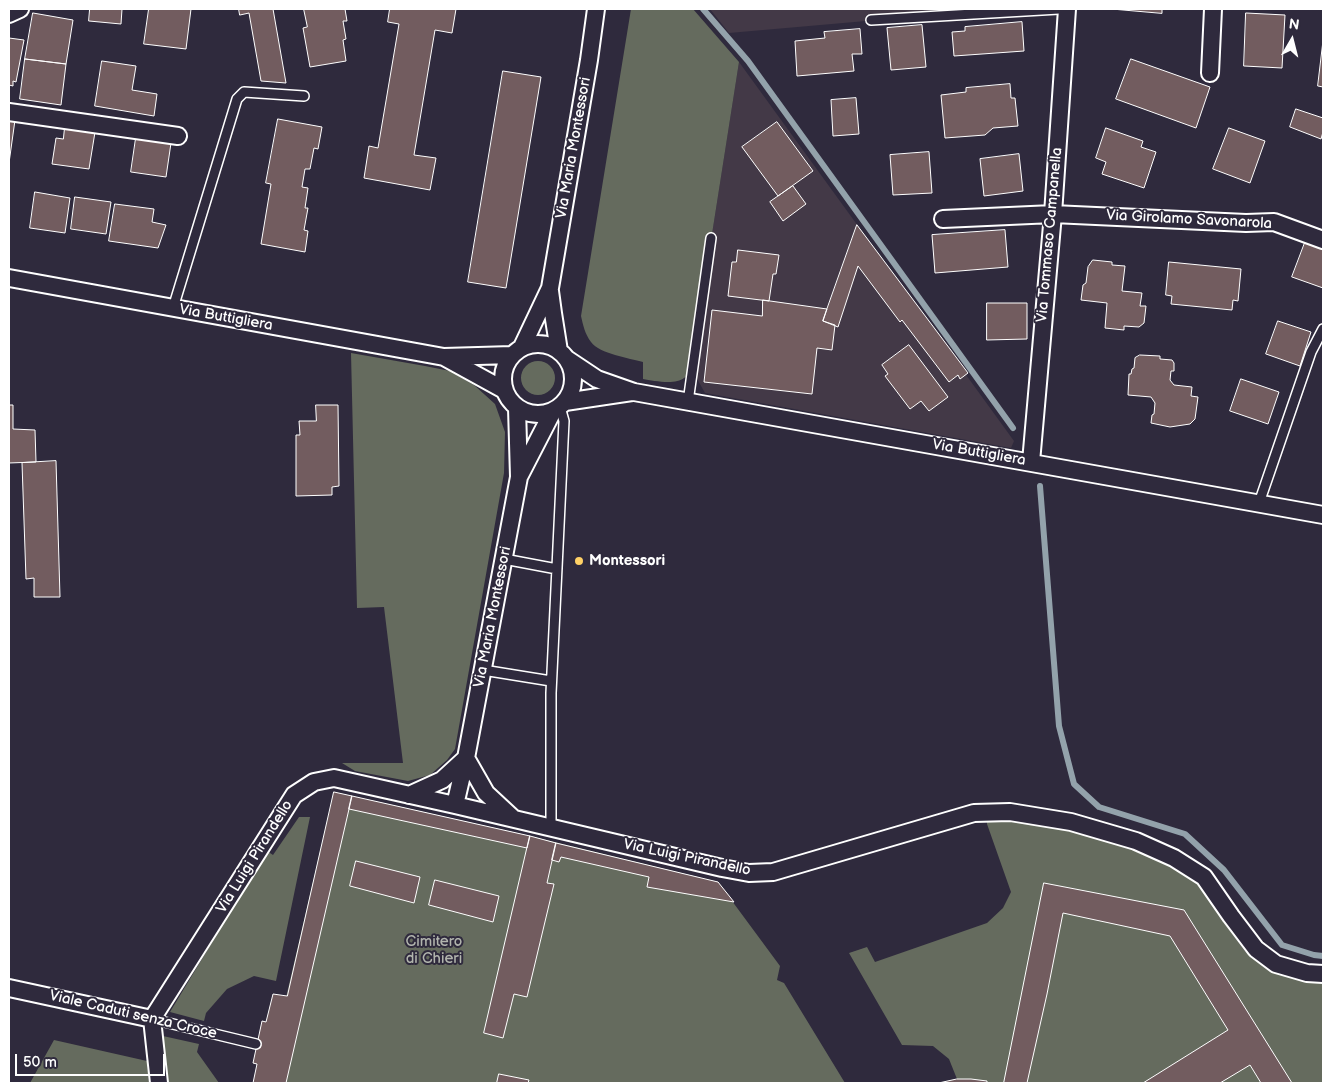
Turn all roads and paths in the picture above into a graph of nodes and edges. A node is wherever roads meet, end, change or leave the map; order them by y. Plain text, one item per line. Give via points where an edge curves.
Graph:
1 (20, 9) edge
2 (596, 9) edge
3 (1059, 9) edge
4 (1067, 9) edge
5 (1213, 9) edge
6 (9, 14) edge
7 (871, 20) dead end
8 (1210, 74) dead end
9 (304, 96) dead end
10 (9, 112) edge
11 (178, 136) dead end
12 (1053, 214) junction
13 (943, 219) dead end
14 (711, 238) dead end
15 (1323, 240) edge
16 (9, 278) edge
17 (550, 288) junction
18 (172, 308) junction
19 (1323, 329) edge
20 (517, 351) junction
21 (563, 355) junction
22 (444, 357) junction
23 (504, 390) junction
24 (634, 392) junction
25 (688, 402) junction
26 (559, 407) junction
27 (517, 408) junction
28 (1031, 462) junction
29 (519, 477) junction
30 (1260, 503) junction
31 (1323, 514) edge
32 (504, 559) junction
33 (557, 570) junction
34 (483, 670) junction
35 (551, 681) junction
36 (466, 758) junction
37 (409, 795) junction
38 (455, 805) junction
39 (516, 820) junction
40 (550, 828) junction
41 (1323, 974) edge
42 (9, 988) edge
43 (152, 1019) junction
44 (256, 1044) dead end
45 (159, 1083) edge

1 - 6 street
2 - 17 street, Via Maria Montessori
3 - 7 lane
4 - 12 street, Via Tommaso Campanella
5 - 8 street
9 - 18 lane via 244,92 236,99
10 - 11 street
12 - 13 street, Via Girolamo Savonarola
12 - 15 street, Via Girolamo Savonarola via 1274,222
12 - 28 street, Via Tommaso Campanella
14 - 25 lane
16 - 18 street, Via Buttigliera
17 - 20 street, Via Maria Montessori
17 - 21 street, Via Maria Montessori via 552,313
18 - 22 street, Via Buttigliera
19 - 30 lane via 1311,352
20 - 21 street via 532,344 541,344 551,346
20 - 22 street, Via Buttigliera
20 - 23 street via 506,362 502,381
21 - 24 street, Via Buttigliera via 598,379
21 - 26 street via 572,369 574,381 571,392
22 - 23 street, Via Buttigliera
23 - 27 street
24 - 25 street, Via Buttigliera
24 - 26 street, Via Buttigliera
25 - 28 street, Via Buttigliera
26 - 27 street via 544,414
26 - 29 street, Via Maria Montessori
26 - 33 lane via 564,421
27 - 29 street, Via Maria Montessori
28 - 30 street, Via Buttigliera
29 - 32 street, Via Maria Montessori
30 - 31 street, Via Buttigliera
32 - 33 lane
32 - 34 street, Via Maria Montessori
33 - 35 lane
34 - 35 lane
34 - 36 street, Via Maria Montessori
35 - 40 lane
36 - 37 street via 442,780
36 - 38 street, Via Maria Montessori
36 - 39 street via 486,793
37 - 38 street, Via Luigi Pirandello
37 - 43 street, Via Luigi Pirandello via 334,778 314,782 294,795
38 - 39 street, Via Luigi Pirandello
39 - 40 street, Via Luigi Pirandello
40 - 41 street, Via Luigi Pirandello via 750,873 773,872 974,813 1010,812 1071,822 1136,841 1174,858 1204,877 1256,949 1276,964
42 - 43 street, Viale Caduti senza Croce
43 - 44 lane, Viale Caduti senza Croce
43 - 45 street

